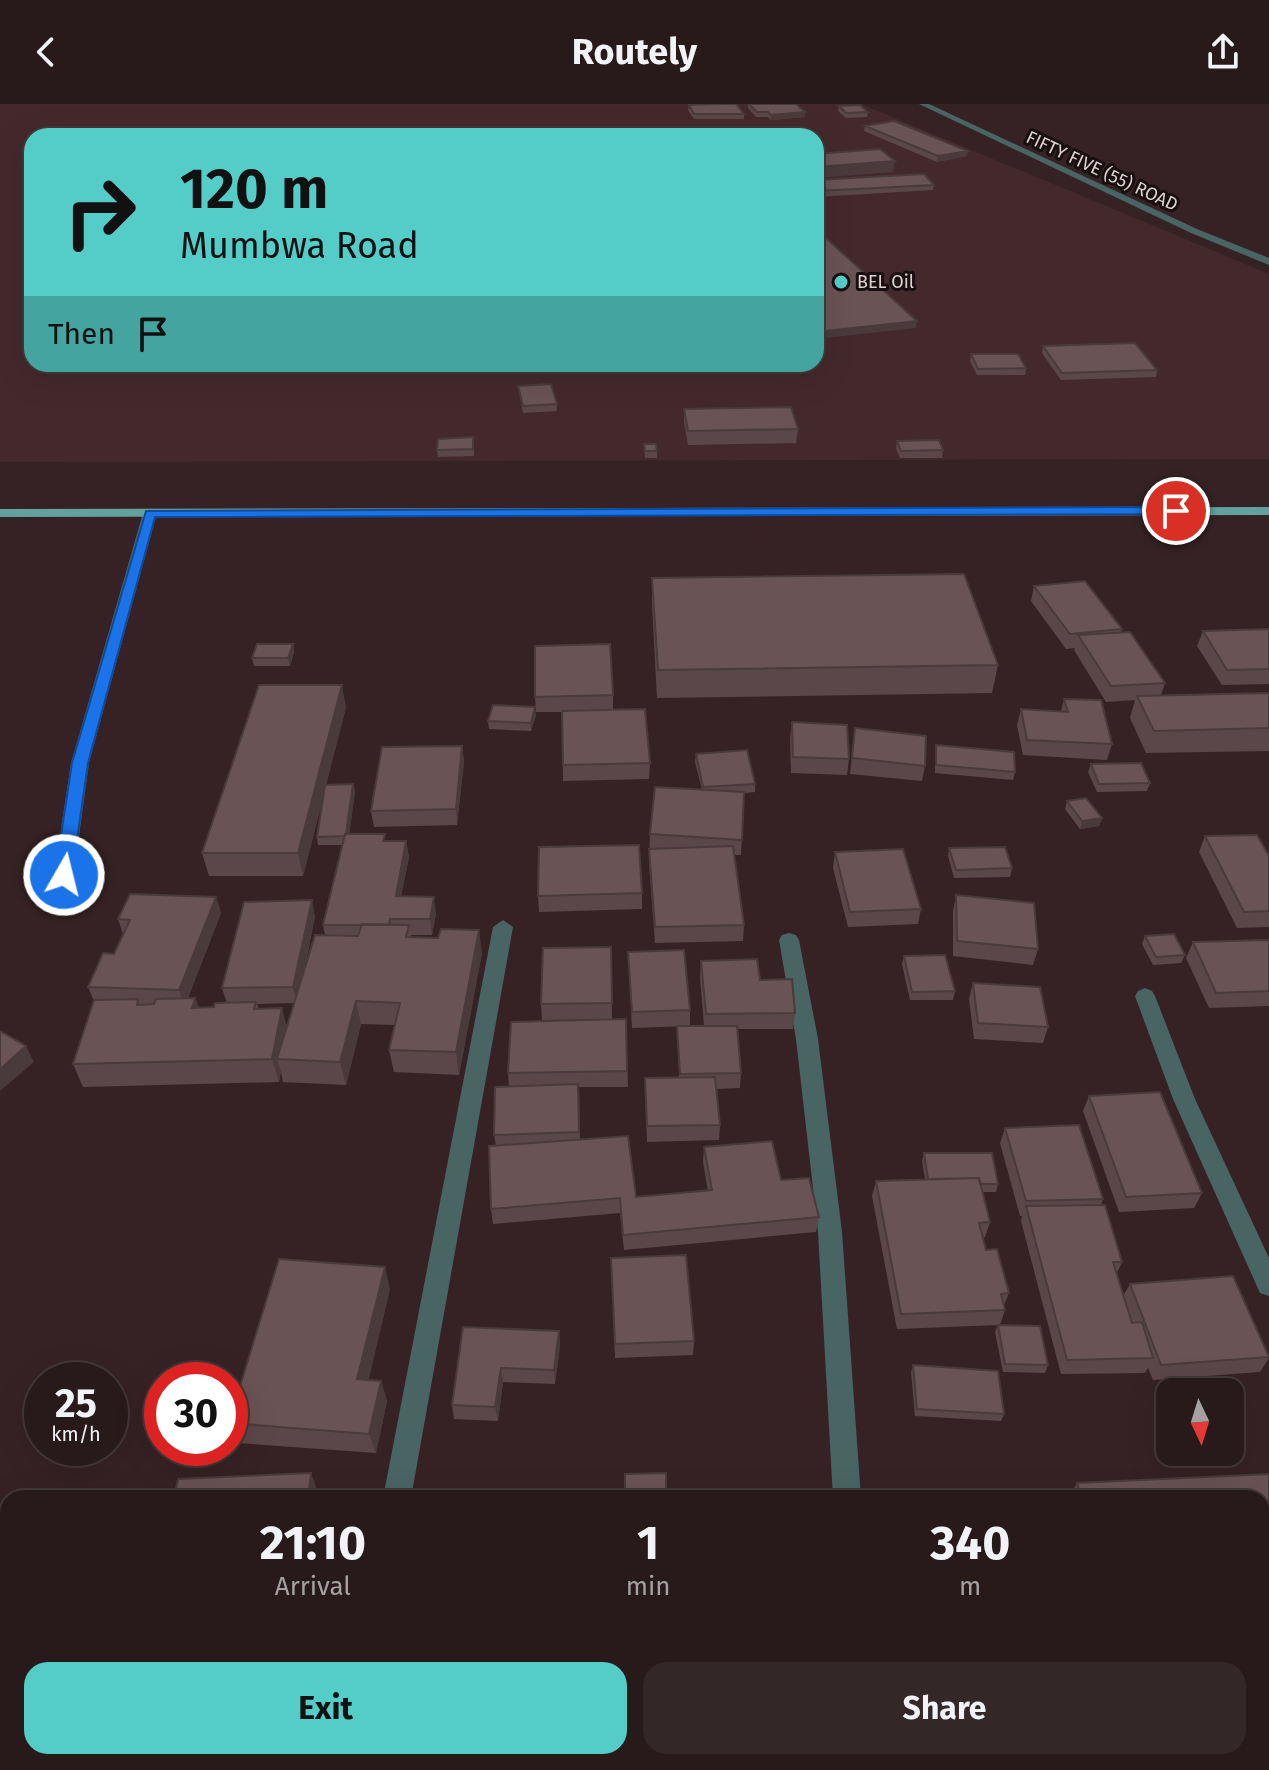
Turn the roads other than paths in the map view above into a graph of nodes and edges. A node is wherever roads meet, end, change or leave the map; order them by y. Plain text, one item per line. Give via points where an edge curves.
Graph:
1 (923, 104) edge
2 (1269, 262) edge
3 (1269, 511) edge
4 (0, 513) edge
5 (150, 513) junction
6 (86, 897) dead end
7 (503, 927) dead end
8 (789, 940) dead end
9 (1145, 996) dead end
10 (1269, 1285) edge
11 (398, 1490) edge
12 (846, 1490) edge

1 - 2 street, FIFTY FIVE (55) ROAD
3 - 5 main road
4 - 5 main road
5 - 6 street via 80,763 64,875
7 - 11 street
8 - 12 street via 807,1039 830,1232
9 - 10 street via 1184,1099

